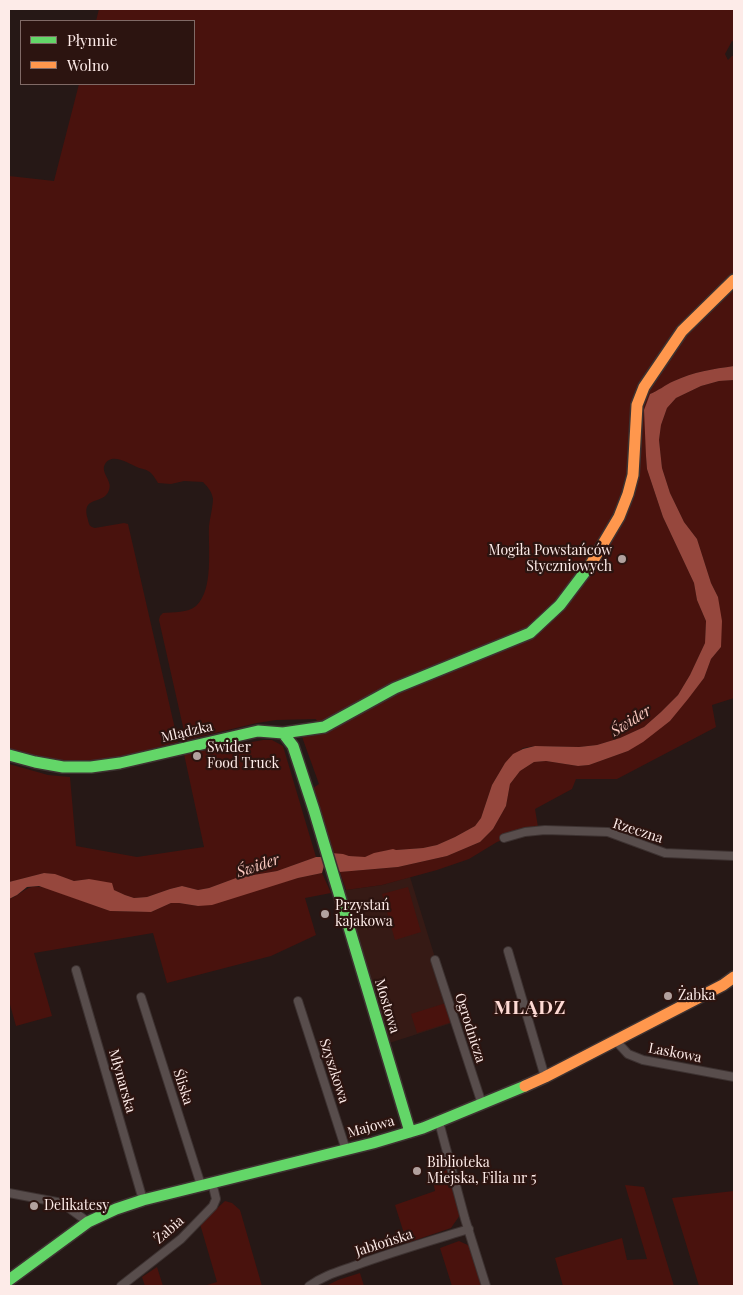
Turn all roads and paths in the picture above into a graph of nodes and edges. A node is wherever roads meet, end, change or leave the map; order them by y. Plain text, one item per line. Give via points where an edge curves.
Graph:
1 (734, 280) edge
2 (283, 734) junction
3 (9, 755) edge
4 (504, 838) dead end
5 (734, 856) edge
6 (508, 951) dead end
7 (435, 960) dead end
8 (76, 970) dead end
9 (734, 977) edge
10 (141, 997) dead end
11 (298, 1001) dead end
12 (616, 1041) junction
13 (545, 1077) junction
14 (734, 1077) edge
15 (482, 1104) junction
16 (439, 1122) junction
17 (410, 1132) junction
18 (346, 1150) junction
19 (207, 1184) junction
20 (9, 1193) edge
21 (143, 1200) junction
22 (88, 1222) junction
23 (469, 1229) junction
24 (9, 1280) edge
25 (121, 1286) edge
26 (309, 1286) edge
27 (486, 1286) edge

1 - 2 street, Mlądzka via 682,332 644,387 637,405 628,494 619,517 590,565 560,605 530,632 395,688 324,727
2 - 3 street, Mlądzka via 258,731 91,768 63,767
2 - 17 street, Mostowa via 293,746 316,818
4 - 5 street, Rzeczna via 545,830 608,832 665,853
6 - 13 street
7 - 15 street, Ogrodnicza
8 - 21 street, Młynarska
9 - 12 street, Majowa
10 - 19 street, Śliska
11 - 18 street, Szyszkowa
12 - 13 street, Majowa
12 - 14 street, Laskowa via 628,1054 643,1060
13 - 15 street, Majowa
15 - 16 street, Majowa
16 - 17 street, Majowa
16 - 23 street
17 - 18 street, Majowa
18 - 19 street, Majowa
19 - 21 street, Majowa
19 - 25 street, Żabia via 216,1199 212,1206 180,1238
20 - 22 street via 62,1203
21 - 22 street, Majowa
22 - 24 street, Majowa
23 - 26 street, Jabłońska via 334,1272
23 - 27 street

